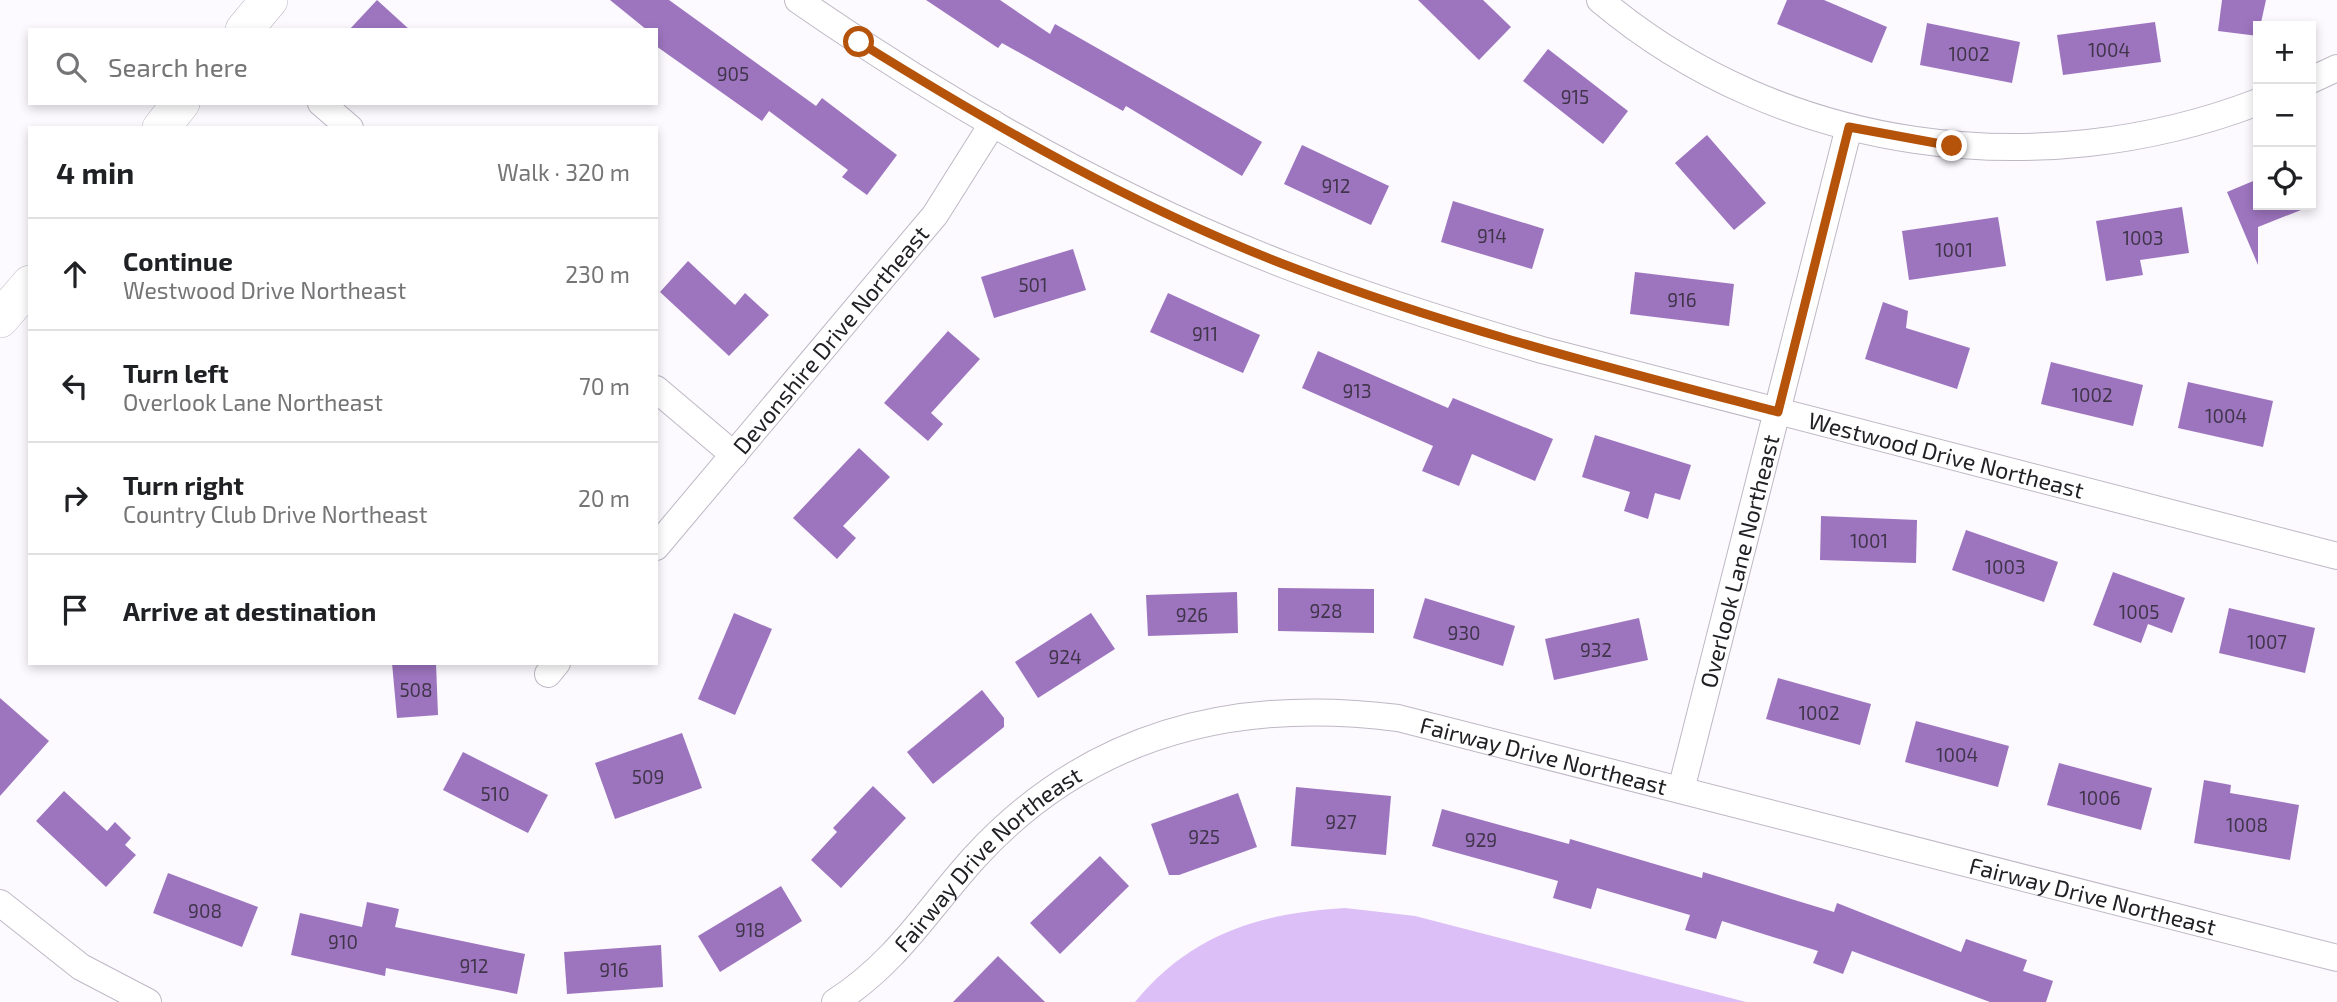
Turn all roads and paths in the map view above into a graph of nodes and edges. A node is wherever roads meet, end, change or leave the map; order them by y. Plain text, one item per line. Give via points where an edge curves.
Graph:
1 (269, 0) edge
2 (798, 0) edge
3 (1600, 0) edge
4 (246, 28) edge
5 (2337, 68) edge
6 (2316, 78) edge
7 (2253, 104) edge
8 (179, 105) edge
9 (323, 105) edge
10 (993, 123) junction
11 (163, 126) edge
12 (348, 126) edge
13 (1849, 127) junction
14 (658, 391) edge
15 (1778, 412) junction
16 (734, 456) junction
17 (658, 545) edge
18 (2337, 556) edge
19 (1681, 790) junction
20 (0, 903) edge
21 (2337, 958) edge
22 (148, 1002) edge
23 (835, 1002) edge

1 - 4 street
2 - 10 street, Westwood Drive Northeast
3 - 13 street via 1672,52 1730,84
5 - 6 street
7 - 13 street via 2147,136 2077,146 1952,146
8 - 11 street
9 - 12 street
10 - 15 street, Westwood Drive Northeast via 1166,214 1289,267 1542,350
10 - 16 street, Devonshire Drive Northeast via 935,215
13 - 15 street, Overlook Lane Northeast
14 - 16 street
15 - 18 street, Westwood Drive Northeast
15 - 19 street, Overlook Lane Northeast
16 - 17 street, Devonshire Drive Northeast
19 - 21 street, Fairway Drive Northeast
19 - 23 street, Fairway Drive Northeast via 1398,718 1343,711 1287,710 1176,730 1083,771 1021,813 974,857 889,959
20 - 22 street via 81,967

